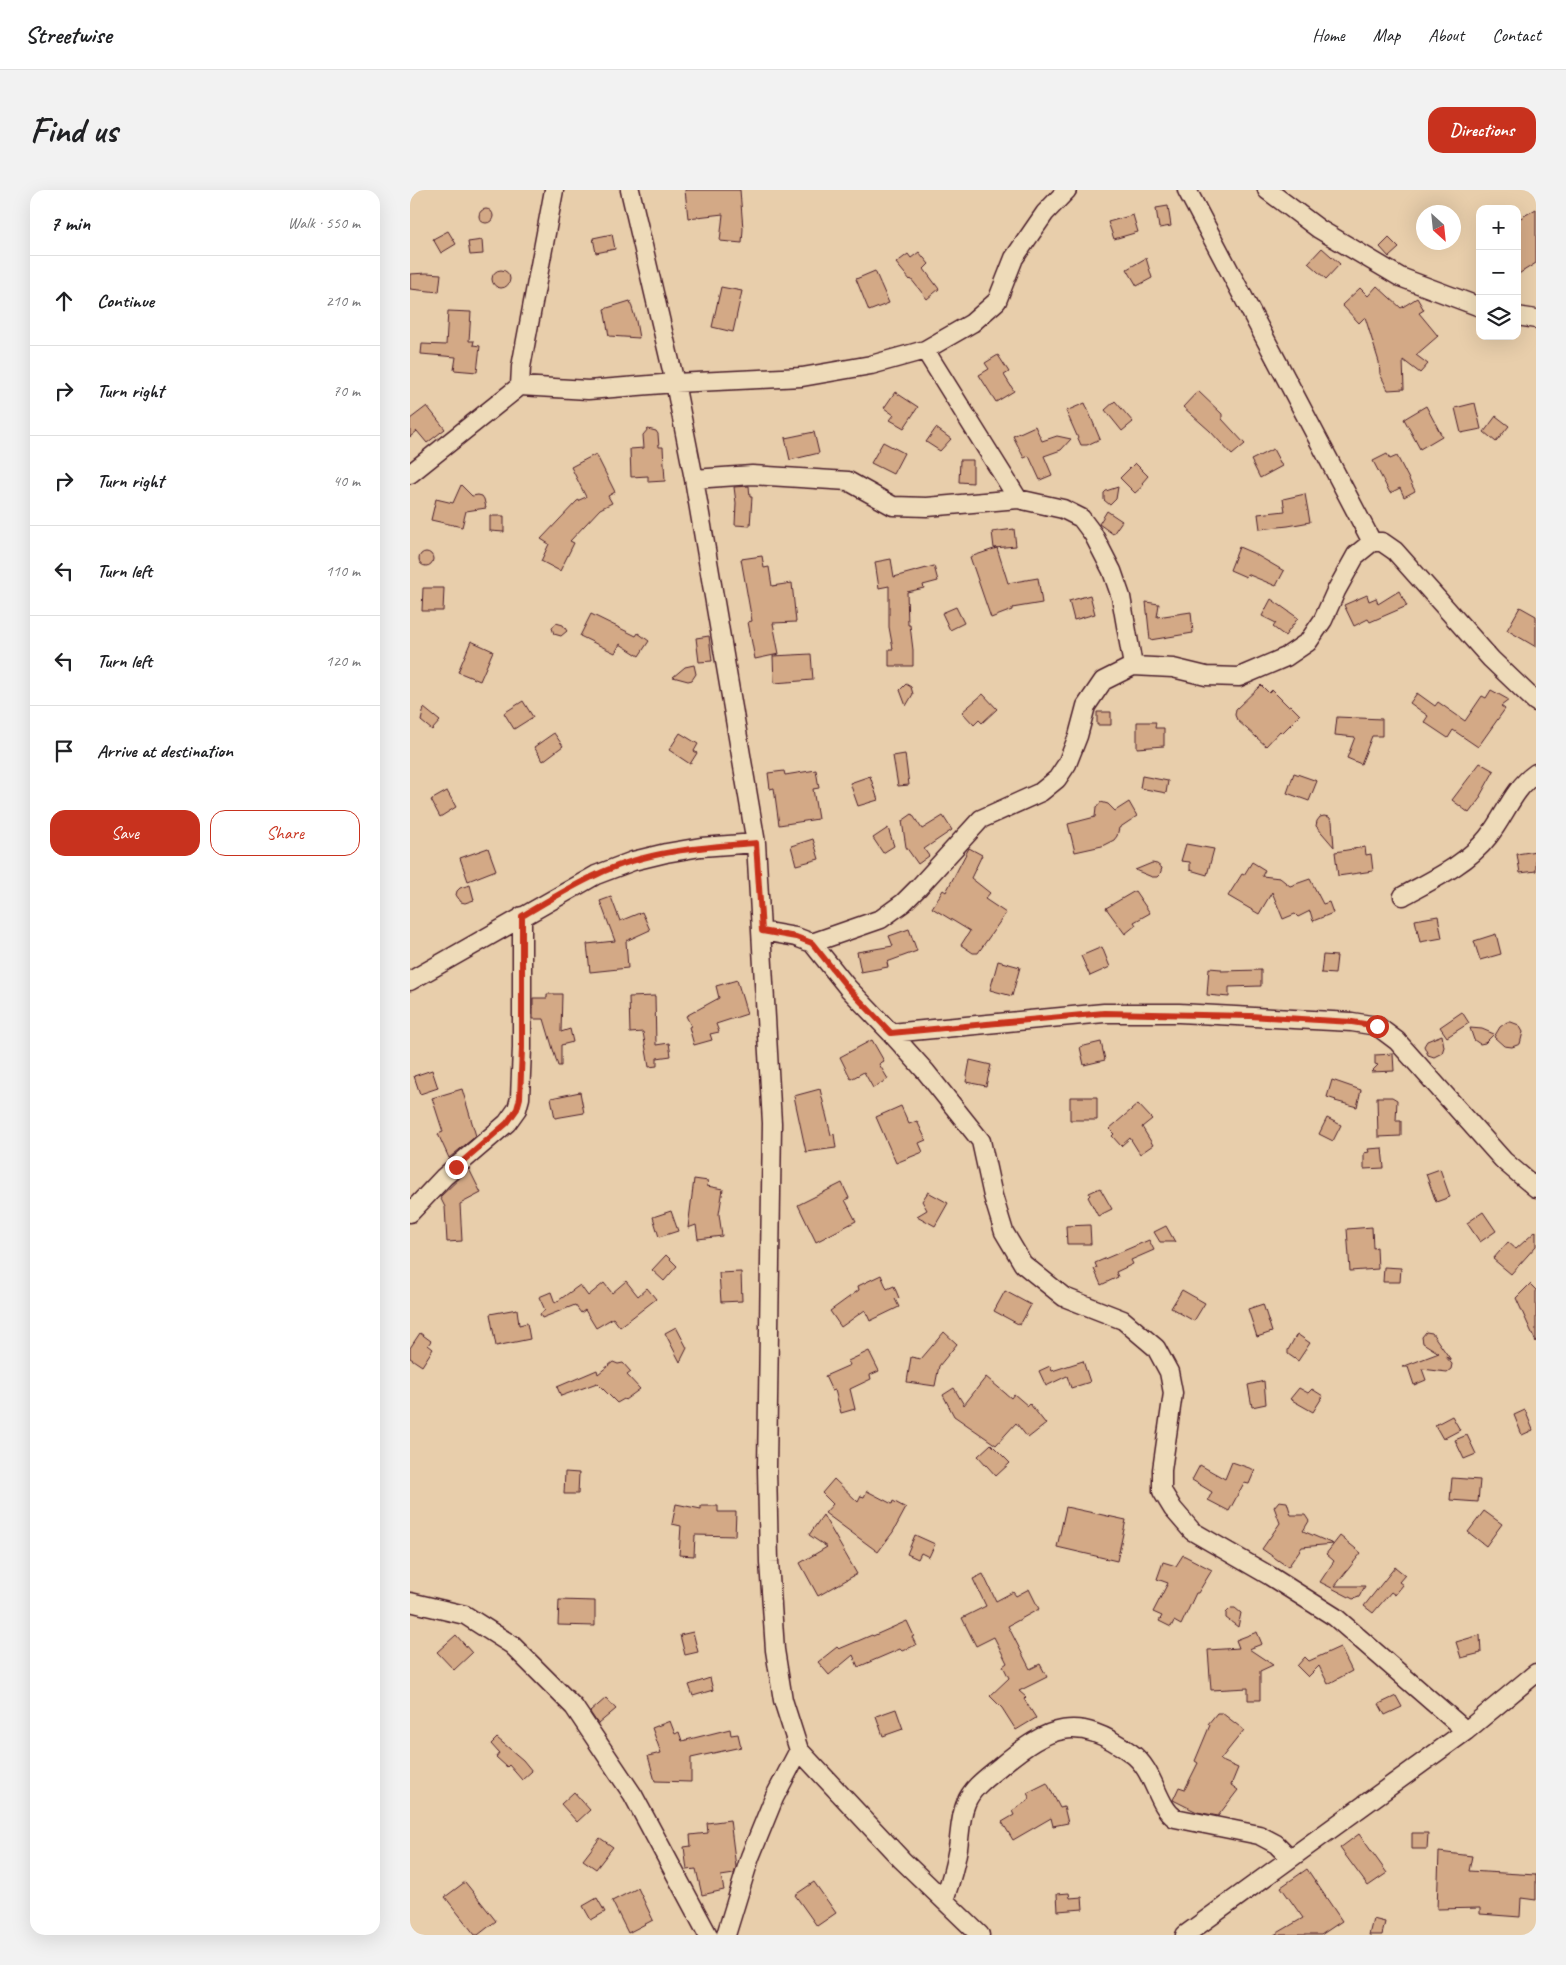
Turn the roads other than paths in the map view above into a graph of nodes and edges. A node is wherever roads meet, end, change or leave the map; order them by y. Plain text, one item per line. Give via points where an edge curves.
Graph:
1 (554, 190) edge
2 (630, 190) edge
3 (1067, 190) edge
4 (1187, 190) edge
5 (1267, 190) edge
6 (1476, 306) edge
7 (1521, 317) edge
8 (1536, 319) edge
9 (925, 350) junction
10 (675, 383) junction
11 (520, 386) junction
12 (410, 474) edge
13 (694, 479) junction
14 (1018, 499) junction
15 (1372, 542) junction
16 (1133, 666) junction
17 (1536, 702) edge
18 (1536, 773) edge
19 (756, 843) junction
20 (1403, 896) dead end
21 (522, 916) junction
22 (762, 931) junction
23 (812, 943) junction
24 (410, 981) edge
25 (891, 1033) junction
26 (1536, 1188) edge
27 (410, 1213) edge
28 (410, 1602) edge
29 (1536, 1673) edge
30 (1466, 1730) junction
31 (799, 1750) junction
32 (1290, 1858) junction
33 (944, 1900) junction
34 (708, 1935) edge
35 (726, 1935) edge
36 (980, 1935) edge
37 (1185, 1935) edge

1 - 11 street
2 - 10 street
3 - 9 street via 1045,212 1014,258 997,301 972,323
4 - 15 street
5 - 6 street via 1319,229 1400,277
7 - 8 street
9 - 10 street via 872,365 802,377
9 - 14 street
10 - 11 street via 588,390
10 - 13 street
11 - 12 street
13 - 14 street via 752,475 848,481 893,506 927,507
13 - 19 street
14 - 16 street via 1063,509 1081,518 1093,534 1121,597
15 - 16 street via 1356,555 1308,642 1286,657 1239,677
15 - 17 street via 1382,542 1395,551 1491,659
16 - 23 street via 1103,681 1086,706 1067,764 1057,779 1041,792 981,819 913,892 881,919
18 - 20 street via 1514,794 1488,838 1473,852
19 - 21 street via 701,847 634,860 596,875
19 - 22 street
21 - 24 street
21 - 27 street via 522,1048 517,1109 507,1123 444,1177
22 - 23 street
22 - 31 street via 772,1123 767,1468 770,1562 775,1650 783,1700
23 - 25 street via 848,988
25 - 26 street via 1104,1013 1250,1016 1377,1026 1397,1041 1504,1161
25 - 30 street via 980,1141 1004,1232 1023,1264 1064,1297 1123,1320 1156,1348 1169,1372 1174,1393 1162,1491 1174,1509 1192,1530 1335,1617
28 - 34 street via 464,1615 512,1645 574,1707 633,1795
29 - 30 street
30 - 32 street
31 - 33 street
31 - 35 street via 774,1798 750,1857
32 - 33 street via 1276,1844 1259,1835 1175,1818 1166,1809 1144,1765 1133,1754 1086,1730 1063,1729 1044,1735 1019,1751 974,1790 966,1803 958,1850
32 - 37 street
33 - 36 street

